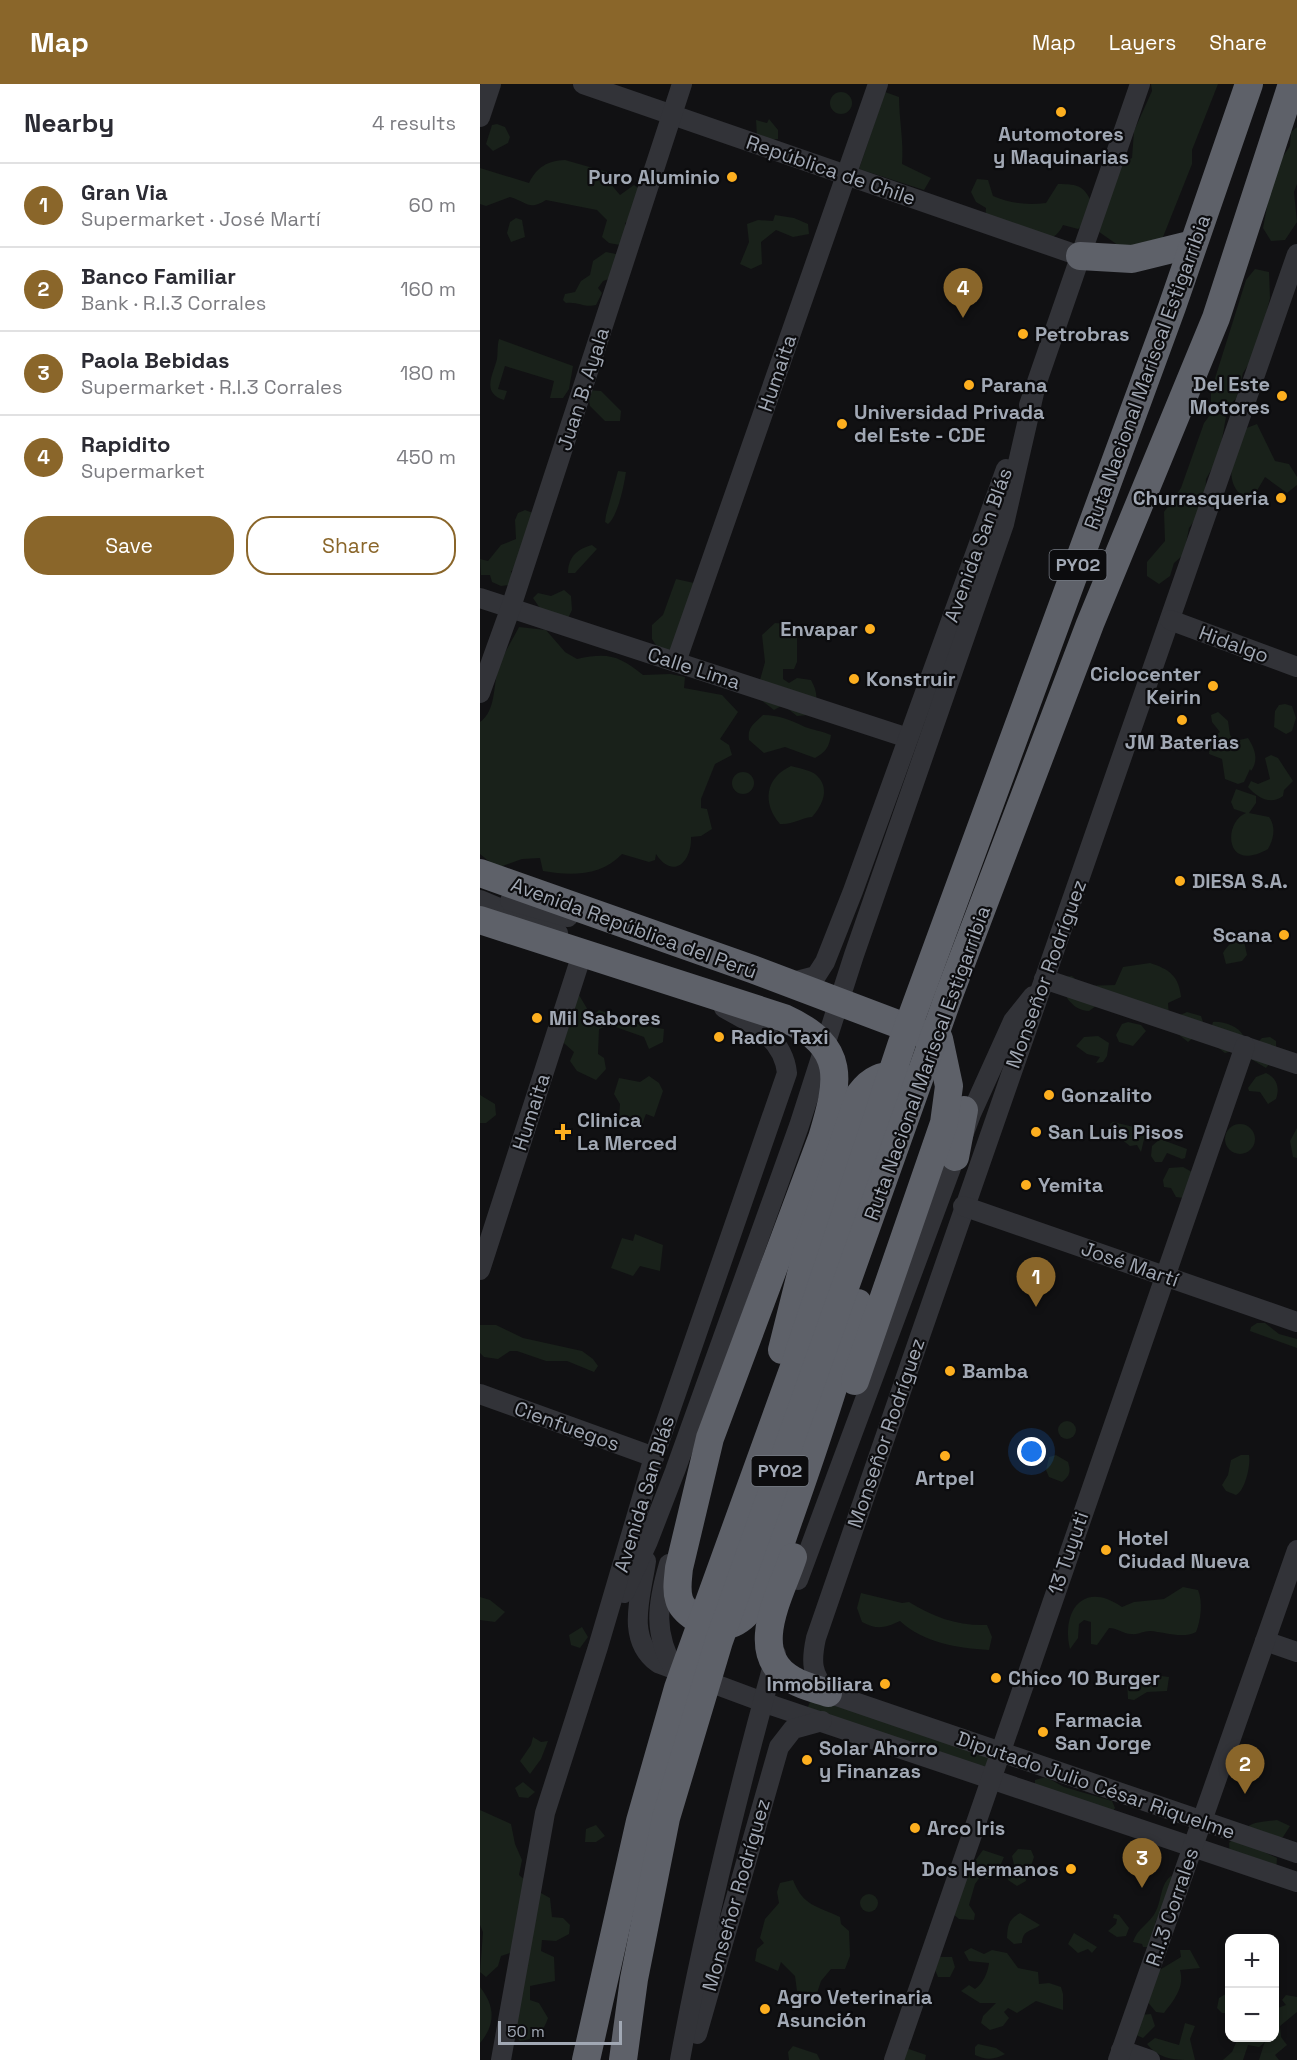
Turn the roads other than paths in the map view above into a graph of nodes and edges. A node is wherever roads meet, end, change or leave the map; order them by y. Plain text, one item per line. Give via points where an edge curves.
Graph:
1 (491, 84) edge
2 (582, 84) edge
3 (682, 84) edge
4 (878, 84) edge
5 (1140, 84) edge
6 (1250, 84) edge
7 (1292, 84) edge
8 (673, 114) junction
9 (480, 117) edge
10 (846, 176) junction
11 (1194, 244) junction
12 (1080, 256) junction
13 (1295, 265) edge
14 (1034, 393) junction
15 (480, 598) edge
16 (511, 608) junction
17 (1170, 620) junction
18 (676, 662) junction
19 (1297, 667) edge
20 (480, 693) edge
21 (908, 738) junction
22 (480, 873) edge
23 (480, 894) edge
24 (480, 900) edge
25 (480, 920) edge
26 (698, 951) junction
27 (582, 954) junction
28 (789, 983) junction
29 (1042, 983) junction
30 (686, 987) junction
31 (939, 1039) junction
32 (1245, 1046) junction
33 (1297, 1064) edge
34 (843, 1105) junction
35 (955, 1157) junction
36 (963, 1206) junction
37 (874, 1209) junction
38 (901, 1249) junction
39 (480, 1270) edge
40 (1164, 1275) junction
41 (1297, 1322) edge
42 (480, 1394) edge
43 (710, 1438) junction
44 (654, 1457) junction
45 (760, 1461) junction
46 (648, 1541) junction
47 (1297, 1550) edge
48 (761, 1616) junction
49 (1265, 1641) junction
50 (598, 1647) junction
51 (1297, 1652) edge
52 (675, 1671) junction
53 (828, 1693) junction
54 (823, 1721) junction
55 (1000, 1752) junction
56 (991, 1778) junction
57 (1202, 1821) junction
58 (1193, 1847) junction
59 (1297, 1853) edge
60 (1297, 1882) edge
61 (1119, 2055) edge
62 (501, 2060) edge
63 (586, 2060) edge
64 (623, 2060) edge
65 (681, 2060) edge
66 (690, 2060) edge
67 (894, 2060) edge
68 (1150, 2060) edge

1 - 9 street
2 - 8 street, República de Chile
3 - 8 street, Juan B. Ayala
4 - 10 street, Humaita
5 - 12 street, Avenida San Blás
6 - 11 highway, Ruta Nacional Mariscal Estigarribia / PY02
7 - 37 highway, Ruta Nacional Mariscal Estigarribia / PY02 via 1216,318 1056,711 949,995
8 - 10 street, República de Chile
8 - 16 street, Juan B. Ayala
10 - 12 street, República de Chile
10 - 18 street, Humaita
11 - 12 highway via 1132,259
11 - 45 highway, Ruta Nacional Mariscal Estigarribia / PY02 via 902,1043
12 - 14 street, Avenida San Blás
13 - 17 street, Monseñor Rodríguez
14 - 21 street, Avenida San Blás
14 - 46 street via 1004,524 799,1126
15 - 16 street, Calle Lima
16 - 18 street, Calle Lima
16 - 20 street, Juan B. Ayala
17 - 19 street, Hidalgo
17 - 29 street, Monseñor Rodríguez
18 - 21 street, Calle Lima
21 - 28 street, Avenida San Blás via 825,962 816,976
22 - 26 highway, Avenida República del Perú
23 - 26 street
24 - 30 street, Avenida San Blás
25 - 27 highway, Avenida República del Perú
26 - 28 highway, Avenida República del Perú
27 - 30 highway, Avenida República del Perú
27 - 39 street, Humaita
28 - 31 highway, Avenida República del Perú
29 - 32 street
29 - 35 street via 1013,1021
29 - 36 street, Monseñor Rodríguez
30 - 34 highway, Avenida República del Perú via 805,1028 825,1048
30 - 44 street, Avenida San Blás via 756,1026 785,1056 787,1073
31 - 35 highway via 949,1044 961,1063 965,1086
31 - 38 highway via 949,1086 944,1123
32 - 33 street
32 - 40 street, 13 Tuyuti
34 - 38 highway via 878,1077 897,1076 913,1082 929,1108
34 - 43 highway via 822,1138
34 - 45 highway via 773,1386
35 - 65 street via 791,1598 697,1968
36 - 40 street, José Martí
36 - 53 street, Monseñor Rodríguez via 816,1638 812,1666 816,1679
37 - 48 highway via 867,1269 829,1408 768,1573
37 - 64 highway, Ruta Nacional Mariscal Estigarribia / PY02 via 719,1641 690,1734 664,1829 634,1979
38 - 48 highway
40 - 41 street, José Martí
40 - 55 street, 13 Tuyuti
42 - 44 street, Cienfuegos
43 - 48 highway via 677,1585 679,1602 689,1614 709,1626 729,1626
43 - 52 street via 664,1581 658,1622 663,1650
44 - 50 street, Avenida San Blás
45 - 63 highway, Ruta Nacional Mariscal Estigarribia / PY02 via 665,1730 640,1821
46 - 50 street
46 - 52 street, Diputado Julio César Riquelme via 636,1626 639,1642 647,1655
47 - 49 street, R.I.3 Corrales
48 - 53 highway via 767,1645 781,1670 792,1680
49 - 51 street
49 - 57 street, R.I.3 Corrales
50 - 62 street, Avenida San Blás via 545,1813
52 - 54 street, Diputado Julio César Riquelme
53 - 55 street, Diputado Julio César Riquelme
54 - 56 street, Diputado Julio César Riquelme
54 - 66 street, Monseñor Rodríguez via 793,1729 779,1747
55 - 56 street, 13 Tuyuti
55 - 57 street, Diputado Julio César Riquelme
56 - 58 street, Diputado Julio César Riquelme
56 - 67 street, 13 Tuyuti
57 - 58 street, R.I.3 Corrales
57 - 59 street, Diputado Julio César Riquelme
58 - 60 street, Diputado Julio César Riquelme
58 - 61 street, R.I.3 Corrales
61 - 68 street

